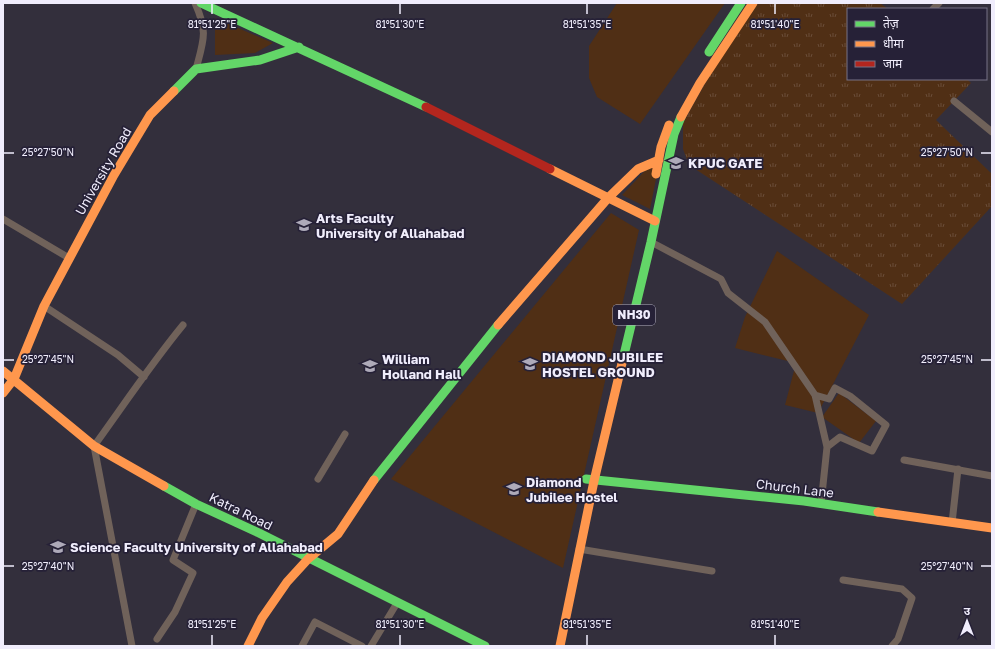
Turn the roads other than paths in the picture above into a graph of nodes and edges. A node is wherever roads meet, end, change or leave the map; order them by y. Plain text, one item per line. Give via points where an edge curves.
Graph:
1 (195, 3) edge
2 (201, 3) edge
3 (741, 3) edge
4 (752, 3) edge
5 (299, 47) junction
6 (196, 69) junction
7 (954, 100) dead end
8 (992, 132) edge
9 (659, 160) junction
10 (608, 198) junction
11 (3, 219) edge
12 (652, 220) junction
13 (651, 242) junction
14 (69, 258) junction
15 (44, 306) junction
16 (183, 326) dead end
17 (3, 371) edge
18 (144, 377) junction
19 (14, 379) junction
20 (3, 393) edge
21 (815, 395) junction
22 (346, 434) dead end
23 (94, 446) junction
24 (828, 447) junction
25 (904, 460) dead end
26 (958, 469) junction
27 (992, 476) edge
28 (318, 479) dead end
29 (590, 480) junction
30 (196, 504) junction
31 (821, 504) junction
32 (952, 523) junction
33 (992, 528) edge
34 (579, 549) junction
35 (308, 560) junction
36 (712, 571) dead end
37 (843, 580) dead end
38 (397, 603) junction
39 (157, 639) dead end
40 (132, 646) edge
41 (248, 646) edge
42 (302, 646) edge
43 (362, 646) edge
44 (372, 646) edge
45 (485, 646) edge
46 (551, 646) edge
47 (560, 646) edge
48 (892, 646) edge

1 - 6 street via 203,22 203,41
2 - 5 main road
3 - 9 main road via 682,96 668,128
4 - 12 main road, NH30 via 703,77 682,116 674,134
5 - 6 main road via 260,60
5 - 10 main road
6 - 14 main road, University Road via 150,115
7 - 8 street
9 - 10 main road via 638,169
9 - 12 main road
10 - 12 main road
10 - 35 main road via 492,330 372,482 338,534
11 - 14 street
12 - 13 main road, NH30
12 - 29 main road
13 - 21 street via 721,279 728,293 765,322
13 - 29 main road, NH30
14 - 15 main road, University Road
15 - 18 street via 118,355
15 - 19 main road, University Road
16 - 18 street
17 - 19 main road, Katra Road
18 - 23 street
19 - 20 main road, University Road
19 - 23 main road, Katra Road
21 - 24 street
21 - 24 street via 829,399 835,388 850,396 886,425 872,451 840,437
22 - 28 street
23 - 30 main road, Katra Road
23 - 40 street
24 - 31 street
25 - 26 street
26 - 27 street
26 - 32 street
29 - 31 main road, Church Lane
29 - 34 main road, NH30
29 - 46 main road
30 - 35 main road, Katra Road via 259,533
30 - 39 street via 173,560 193,573 175,612
31 - 32 main road, Church Lane
32 - 33 main road, Church Lane
34 - 36 street
34 - 47 main road, NH30
35 - 38 main road, Katra Road
35 - 41 main road via 287,582 262,618
37 - 48 street via 902,588 912,598 898,639
38 - 44 street
38 - 45 main road, Katra Road
42 - 43 street via 315,622

